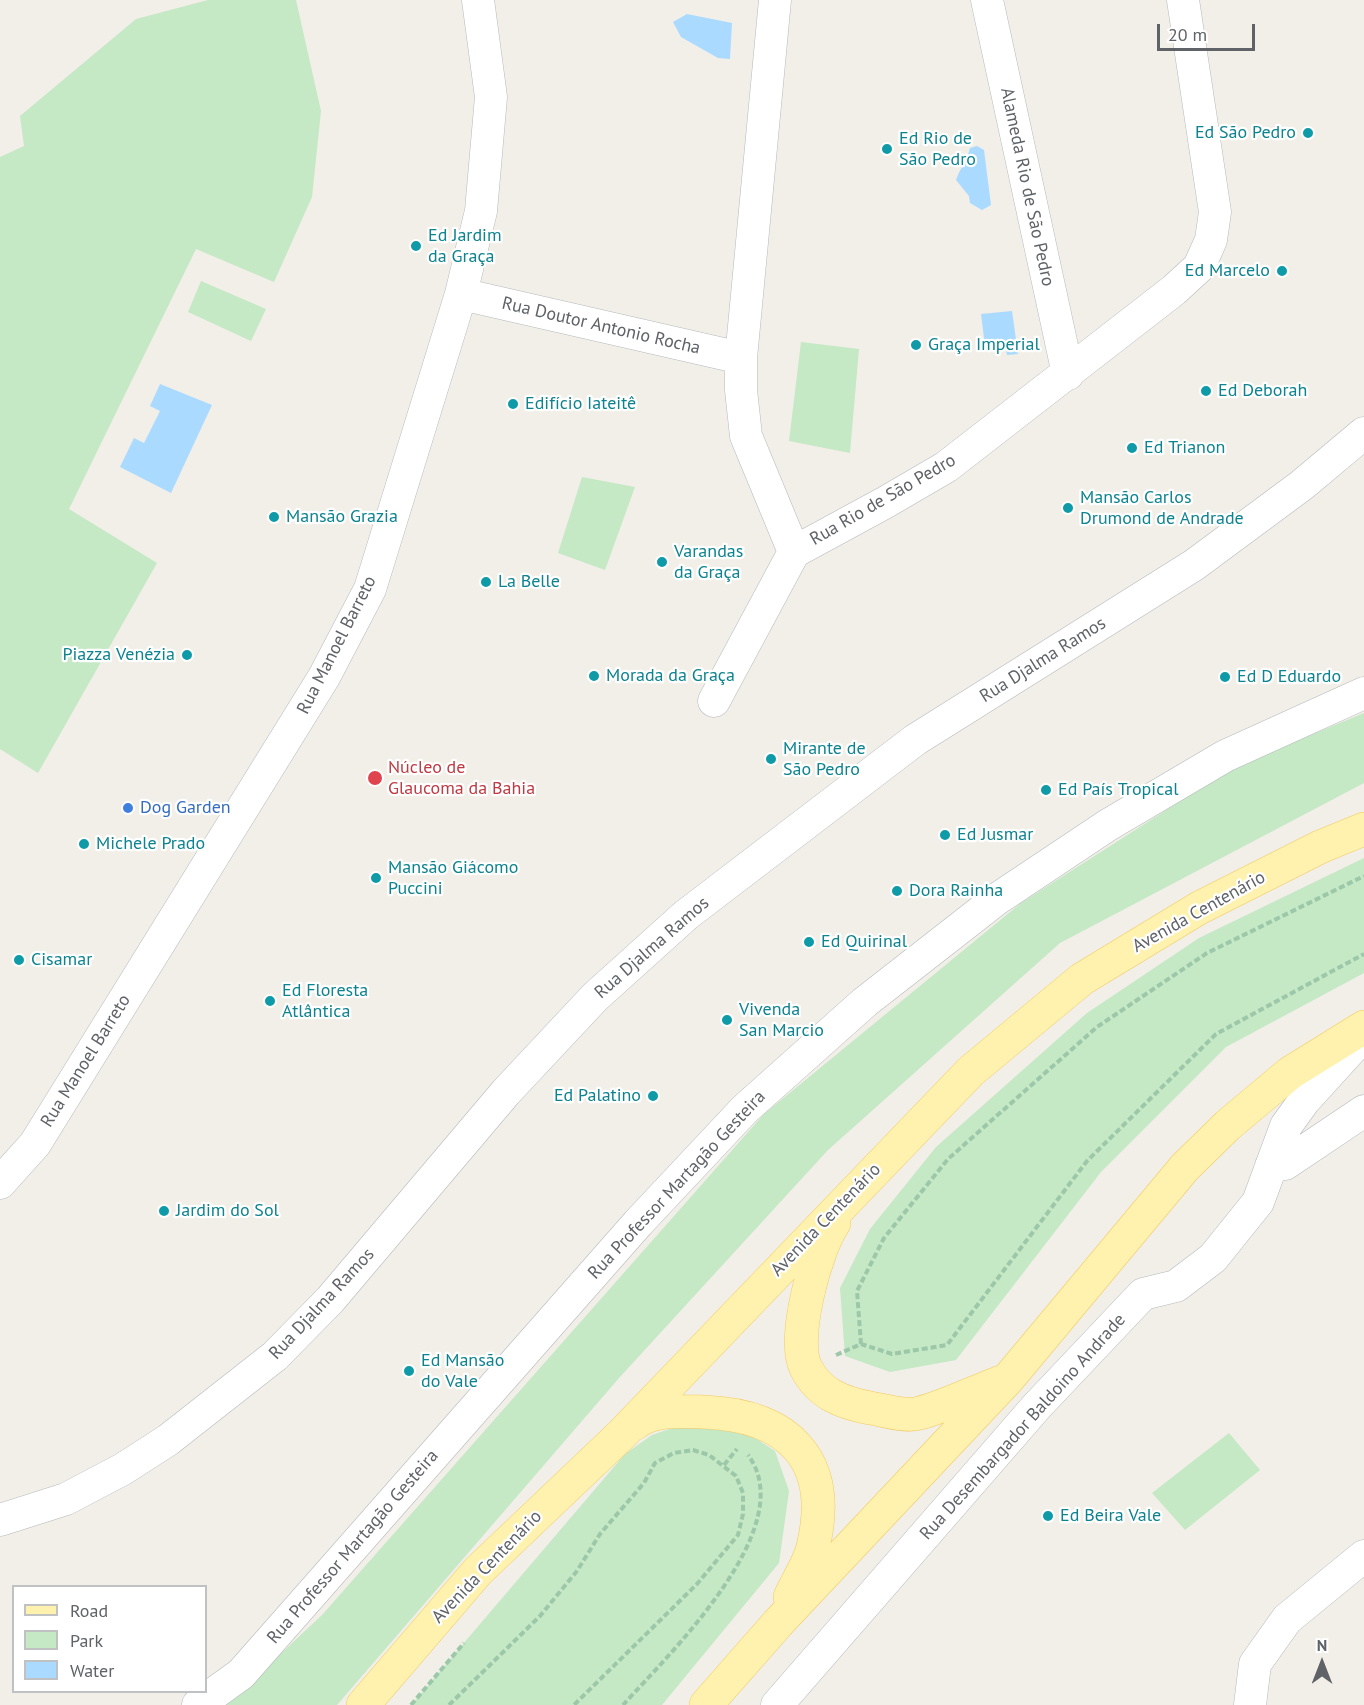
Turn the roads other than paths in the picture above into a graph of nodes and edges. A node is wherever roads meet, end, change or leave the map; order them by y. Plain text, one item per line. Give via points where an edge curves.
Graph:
1 (478, 0) edge
2 (775, 0) edge
3 (987, 0) edge
4 (1183, 0) edge
5 (461, 294) junction
6 (741, 358) junction
7 (1068, 374) junction
8 (1364, 433) edge
9 (794, 552) junction
10 (1364, 693) edge
11 (714, 701) dead end
12 (1364, 829) edge
13 (1364, 1027) edge
14 (1364, 1035) edge
15 (1364, 1111) edge
16 (1271, 1166) junction
17 (864, 1180) junction
18 (0, 1183) edge
19 (1008, 1379) junction
20 (621, 1435) junction
21 (0, 1520) edge
22 (1364, 1556) edge
23 (778, 1623) junction
24 (198, 1705) edge
25 (363, 1705) edge
26 (706, 1705) edge
27 (777, 1705) edge
28 (1250, 1705) edge

1 - 5 street, Rua Manoel Barreto via 486,40 491,108 481,211
2 - 6 street, Rua Rio de São Pedro
3 - 7 street, Alameda Rio de São Pedro
4 - 7 street, Rua Rio de São Pedro via 1213,186 1211,240 1199,267
5 - 6 street, Rua Doutor Antonio Rocha
5 - 18 street, Rua Manoel Barreto via 370,589 329,667 35,1144
6 - 9 street, Rua Rio de São Pedro via 746,436
7 - 9 street, Rua Rio de São Pedro via 946,467
8 - 21 street, Rua Djalma Ramos via 1302,485 1194,565 915,740 686,915 595,997 506,1092 330,1300 275,1356 168,1440 123,1469 66,1499
9 - 11 street
10 - 24 street, Rua Professor Martagão Gesteira via 1225,756 1108,825 997,899 866,1002 745,1109 638,1223 241,1674
12 - 17 main road, Avenida Centenário via 1198,908 1082,979 971,1071
13 - 19 main road via 1290,1073 1185,1167
14 - 16 street, Rua Desembargador Baldoino Andrade via 1286,1126
15 - 16 street via 1285,1164
16 - 27 street, Rua Desembargador Baldoino Andrade via 1258,1202 1214,1258 1176,1286 1143,1294 1037,1406
17 - 19 main road via 825,1237 807,1298 802,1358 820,1388 856,1405 914,1414
17 - 20 main road, Avenida Centenário
19 - 23 main road
20 - 23 main road via 646,1415 728,1413 778,1429 797,1446 812,1468 820,1500 813,1549
20 - 25 main road, Avenida Centenário via 478,1571
22 - 28 street via 1287,1619 1255,1664
23 - 26 main road

